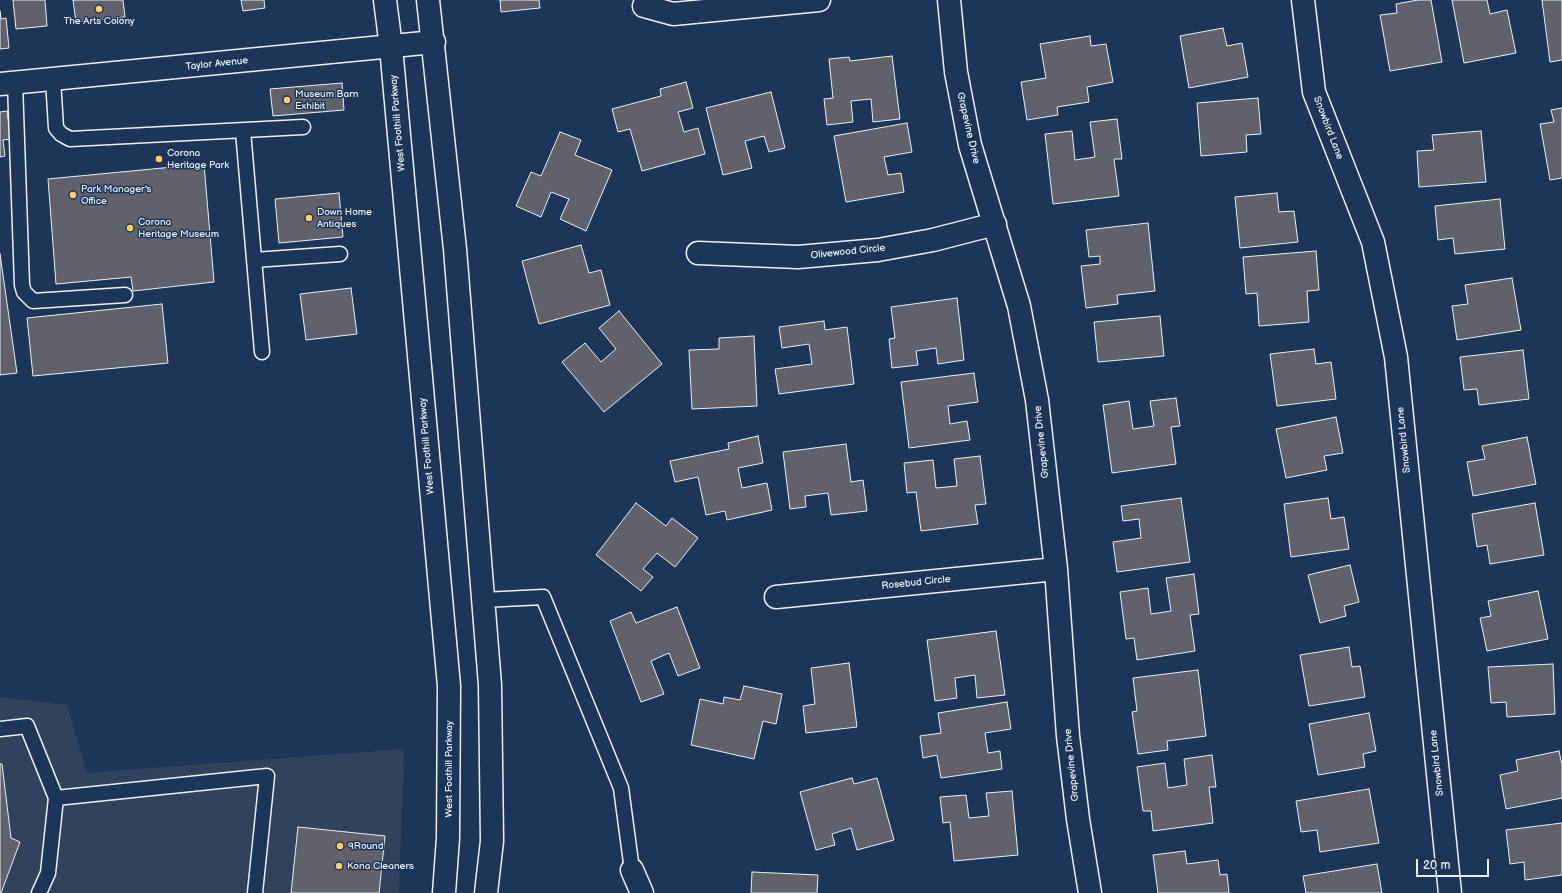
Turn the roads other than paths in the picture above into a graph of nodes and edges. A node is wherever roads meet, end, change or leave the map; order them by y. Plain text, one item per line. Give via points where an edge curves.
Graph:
1 (385, 0) edge
2 (428, 0) edge
3 (819, 0) edge
4 (949, 0) edge
5 (1303, 0) edge
6 (642, 3) edge
7 (434, 42) junction
8 (391, 47) junction
9 (53, 79) junction
10 (8, 84) edge
11 (303, 127) dead end
12 (243, 131) junction
13 (995, 224) junction
14 (698, 253) dead end
15 (340, 254) dead end
16 (254, 260) junction
17 (126, 295) dead end
18 (262, 352) dead end
19 (1056, 569) junction
20 (776, 597) dead end
21 (483, 600) junction
22 (0, 729) edge
23 (56, 798) junction
24 (632, 870) joint
25 (39, 893) edge
26 (255, 893) edge
27 (444, 893) edge
28 (486, 893) edge
29 (642, 893) edge
30 (1090, 893) edge
31 (1450, 893) edge

1 - 8 street, West Foothill Parkway
2 - 7 street
3 - 6 street via 673,14
4 - 13 street, Grapevine Drive via 956,72 970,145
5 - 31 street, Snowbird Lane via 1314,92 1373,242 1396,357
7 - 8 street, Taylor Avenue
7 - 21 street via 455,249
8 - 9 street, Taylor Avenue
8 - 27 street, West Foothill Parkway via 449,686 448,838
9 - 10 street, Taylor Avenue
9 - 12 lane via 56,128 70,139
10 - 17 lane via 24,292 33,301
11 - 12 lane
12 - 16 lane
13 - 14 street, Olivewood Circle via 934,240 878,250 798,258
13 - 19 street, Grapevine Drive via 1019,306 1037,400
15 - 16 lane
16 - 18 lane
19 - 20 street, Rosebud Circle
19 - 30 street, Grapevine Drive via 1068,736
21 - 24 lane via 543,597 621,788
21 - 28 street via 490,685 492,841
22 - 23 lane via 27,726
23 - 25 lane via 48,873
23 - 26 lane via 267,776
24 - 29 street

